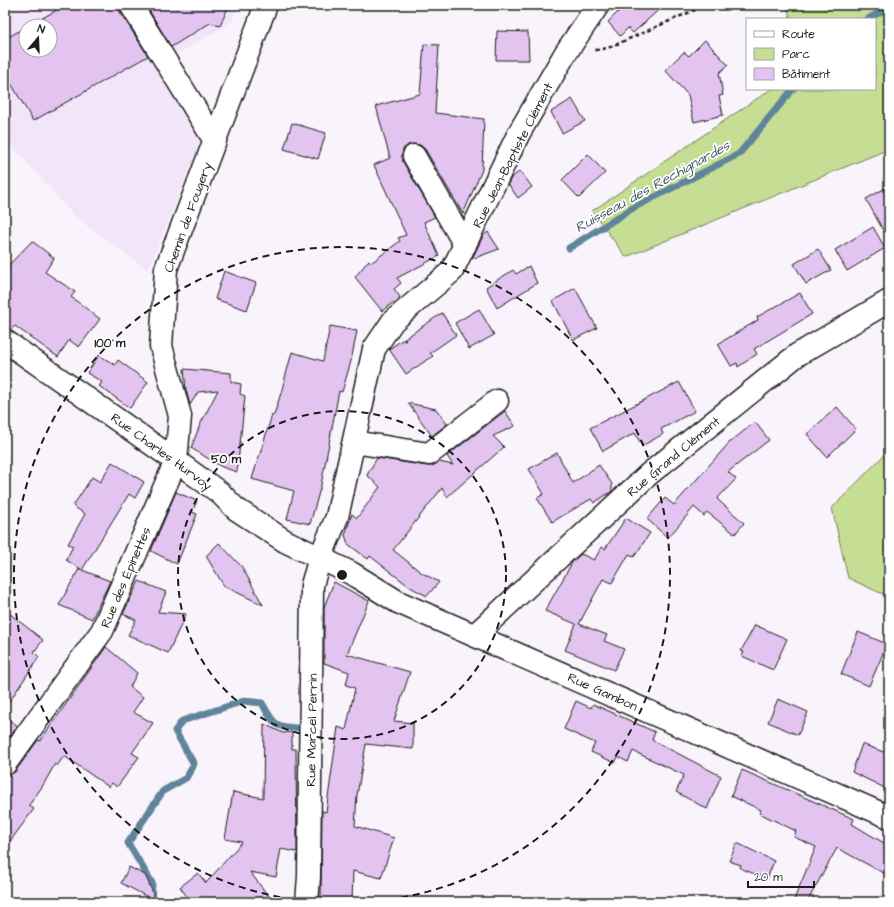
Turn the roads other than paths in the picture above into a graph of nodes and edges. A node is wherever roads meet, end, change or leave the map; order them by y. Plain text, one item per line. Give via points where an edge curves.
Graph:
1 (131, 5) edge
2 (266, 5) edge
3 (598, 5) edge
4 (214, 141) junction
5 (414, 156) dead end
6 (465, 244) junction
7 (889, 300) edge
8 (5, 341) edge
9 (497, 401) dead end
10 (354, 442) junction
11 (176, 461) junction
12 (320, 558) junction
13 (475, 635) junction
14 (5, 764) edge
15 (889, 817) edge
16 (307, 902) edge

1 - 4 street
2 - 4 street, Chemin de Fougery
3 - 6 street, Rue Jean-Baptiste Clément via 565,54 519,133
4 - 11 street, Chemin de Fougery via 166,269 161,346 180,416
5 - 6 street, Rue Jean-Baptiste Clément
6 - 10 street, Rue Jean-Baptiste Clément via 452,271 393,321 374,349
7 - 13 street, Rue Grand Clément via 791,360 649,474
8 - 11 street, Rue Charles Hurvoy
9 - 10 street via 429,454
10 - 12 street, Rue Jean-Baptiste Clément via 337,517
11 - 12 street, Rue Charles Hurvoy via 220,493 236,509 285,541
11 - 14 street, Rue des Épinettes via 102,631
12 - 13 street, Rue Gambon via 352,573 398,602
12 - 16 street, Rue Marcel Perrin via 312,585
13 - 15 street, Rue Gambon

